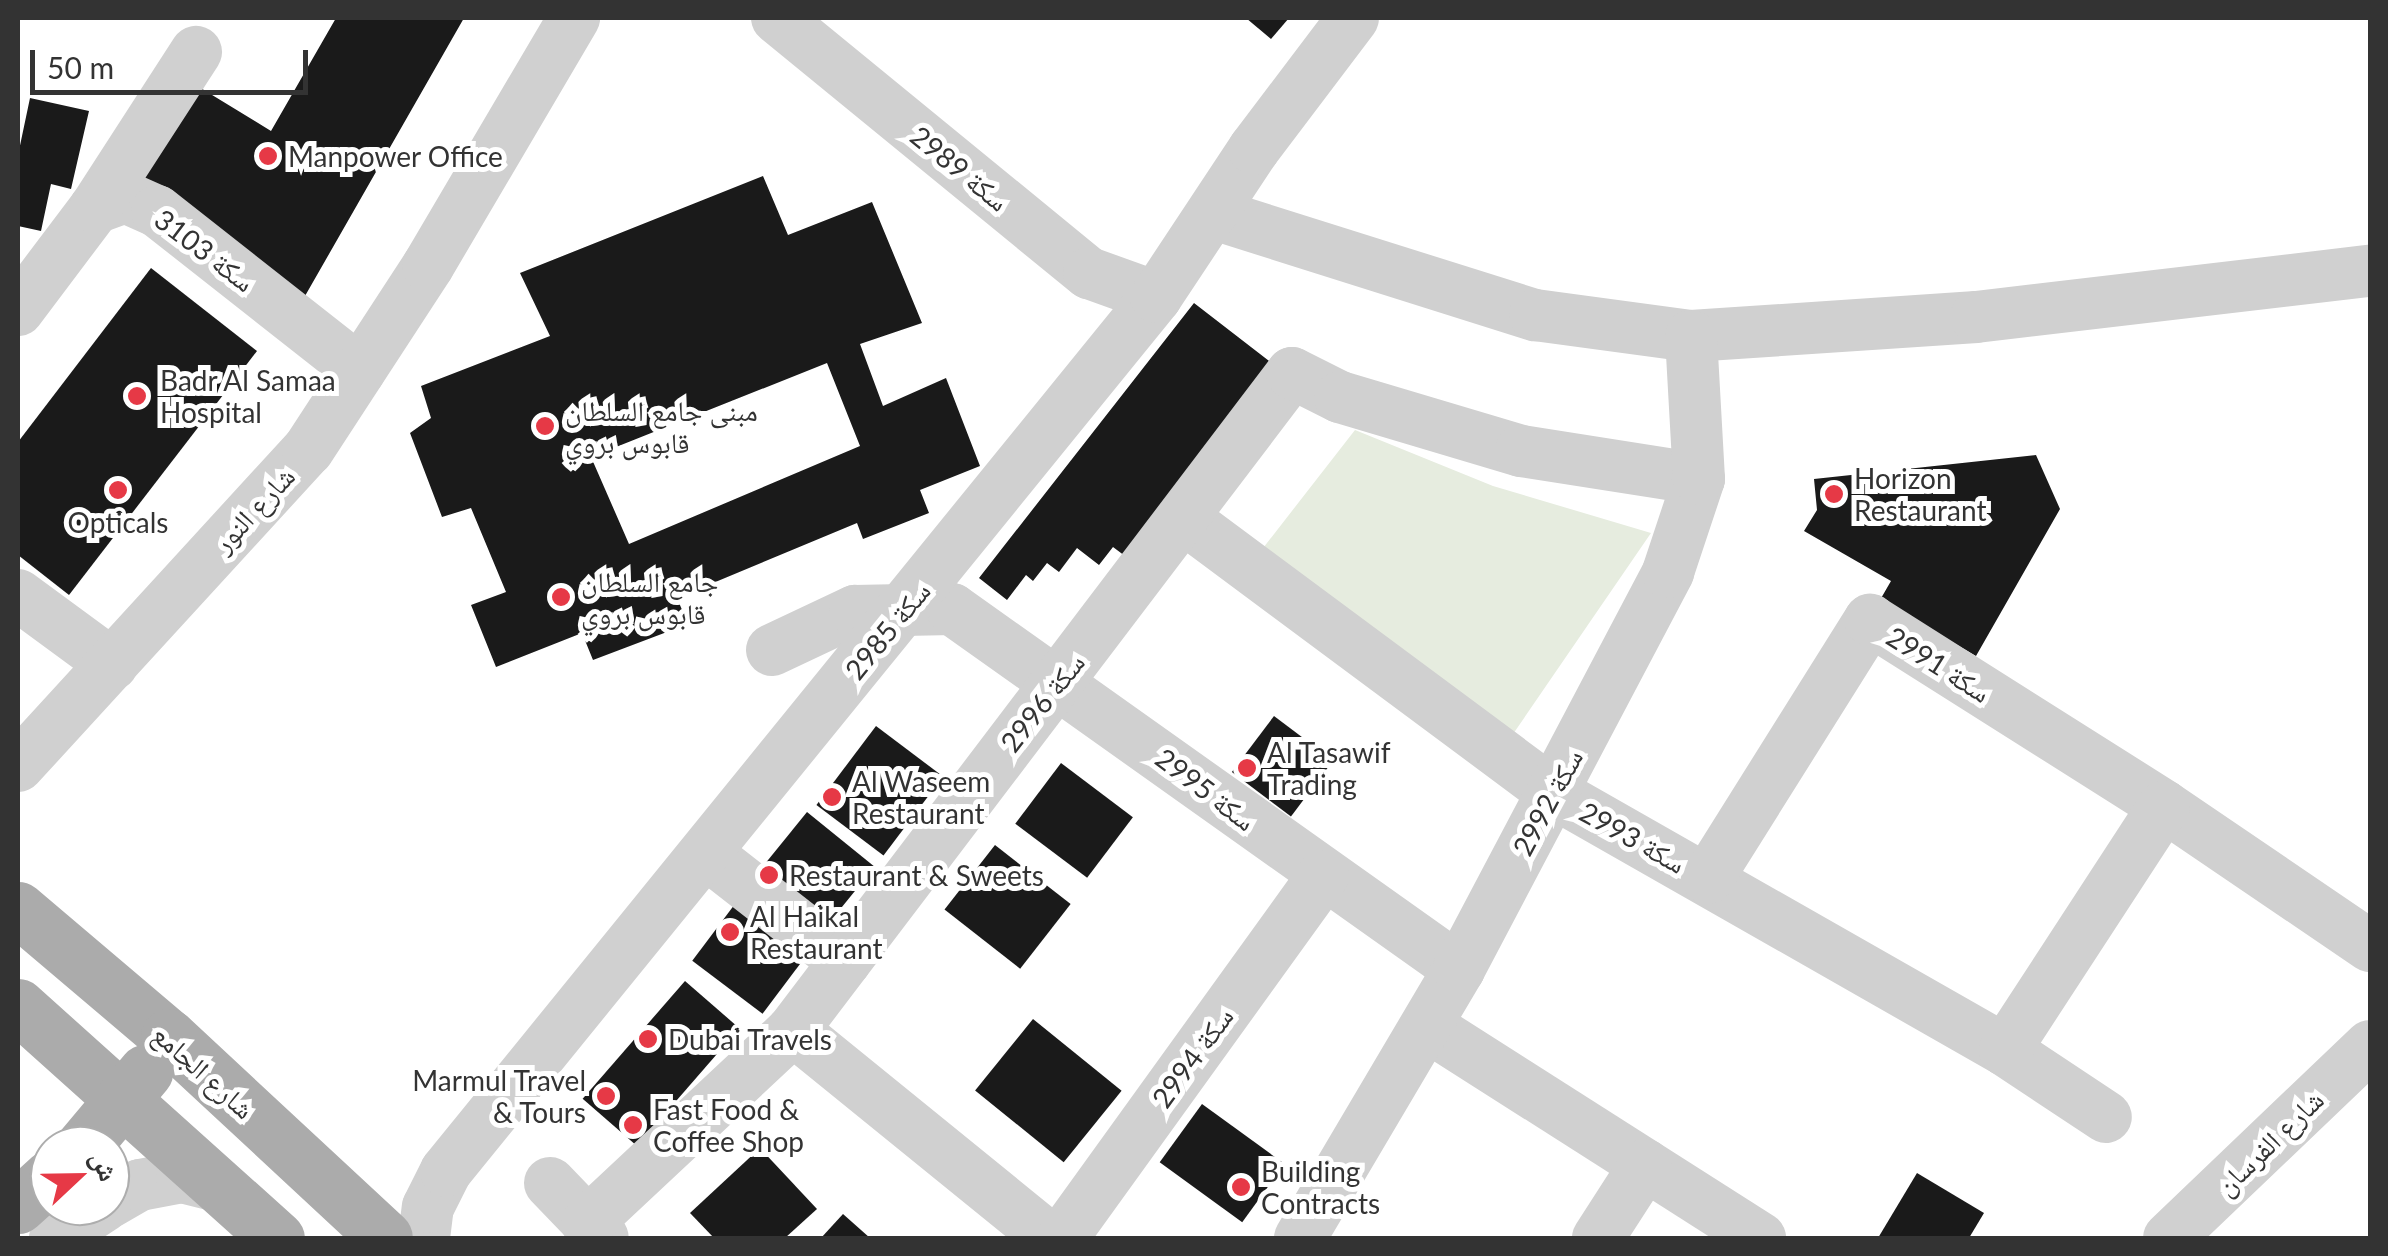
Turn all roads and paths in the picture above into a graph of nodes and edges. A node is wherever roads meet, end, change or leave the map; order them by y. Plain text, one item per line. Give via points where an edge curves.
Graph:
1 (574, 18) edge
2 (776, 18) edge
3 (1353, 18) edge
4 (196, 52) dead end
5 (95, 208) junction
6 (1214, 214) junction
7 (2370, 271) edge
8 (27, 283) edge
9 (1156, 297) junction
10 (1691, 336) junction
11 (360, 371) junction
12 (1699, 478) junction
13 (1186, 520) junction
14 (932, 593) junction
15 (18, 595) edge
16 (772, 650) dead end
17 (112, 664) junction
18 (1058, 680) junction
19 (18, 766) edge
20 (1552, 792) junction
21 (2164, 806) junction
22 (707, 854) junction
23 (1323, 876) junction
24 (1708, 878) junction
25 (18, 909) edge
26 (2370, 946) edge
27 (845, 962) junction
28 (1459, 969) junction
29 (18, 1006) edge
30 (1427, 1026) junction
31 (793, 1030) junction
32 (168, 1036) junction
33 (2370, 1046) edge
34 (2005, 1050) junction
35 (126, 1101) junction
36 (2106, 1116) dead end
37 (102, 1126) edge
38 (1645, 1164) junction
39 (550, 1183) dead end
40 (219, 1186) junction
41 (130, 1191) edge
42 (595, 1230) edge
43 (277, 1238) edge
44 (385, 1238) edge
45 (424, 1238) edge
46 (1049, 1238) edge
47 (1062, 1238) edge
48 (1300, 1238) edge
49 (1598, 1238) edge
50 (1760, 1238) edge
51 (2168, 1238) edge

1 - 11 street, شارع النور
2 - 9 street, سكة 2989 via 1089,273
3 - 6 street, سكة 2985 via 1254,148
4 - 5 street
5 - 8 street
5 - 11 street, سكة 3103 via 125,197 157,211
6 - 9 street, سكة 2985
6 - 10 street via 1535,314
7 - 10 street via 1976,317
9 - 14 street, سكة 2985
10 - 12 street, سكة 2992
11 - 17 street, شارع النور via 308,450
12 - 13 street, سكة 2996 via 1521,451 1340,396 1292,373
12 - 20 street, سكة 2992 via 1668,572
13 - 18 street, سكة 2996
13 - 20 street, سكة 2993
14 - 16 street via 855,611
14 - 18 street, سكة 2995
14 - 22 street, سكة 2985
15 - 17 street
17 - 19 street, شارع النور
18 - 23 street, سكة 2995
18 - 27 street, سكة 2996
20 - 24 street, سكة 2993
20 - 28 street, سكة 2992
21 - 24 street, سكة 2991 via 1870,620
21 - 26 street, سكة 2991
21 - 34 street
22 - 27 street
22 - 45 street, سكة 2985 via 446,1171 428,1207
23 - 28 street, سكة 2995
23 - 47 street, سكة 2994
24 - 34 street, سكة 2993
25 - 32 main road, شارع الجامع
27 - 31 street, سكة 2996
28 - 30 street, سكة 2992
29 - 35 main road
30 - 38 street
30 - 48 street, سكة 2992
31 - 42 street, سكة 2996
31 - 46 street
32 - 35 main road
32 - 44 main road, شارع الجامع
33 - 51 street, شارع الفرسان
34 - 36 street, سكة 2993
35 - 37 main road
35 - 40 main road
38 - 49 street
38 - 50 street
39 - 42 street
40 - 41 street via 182,1177
40 - 43 main road

